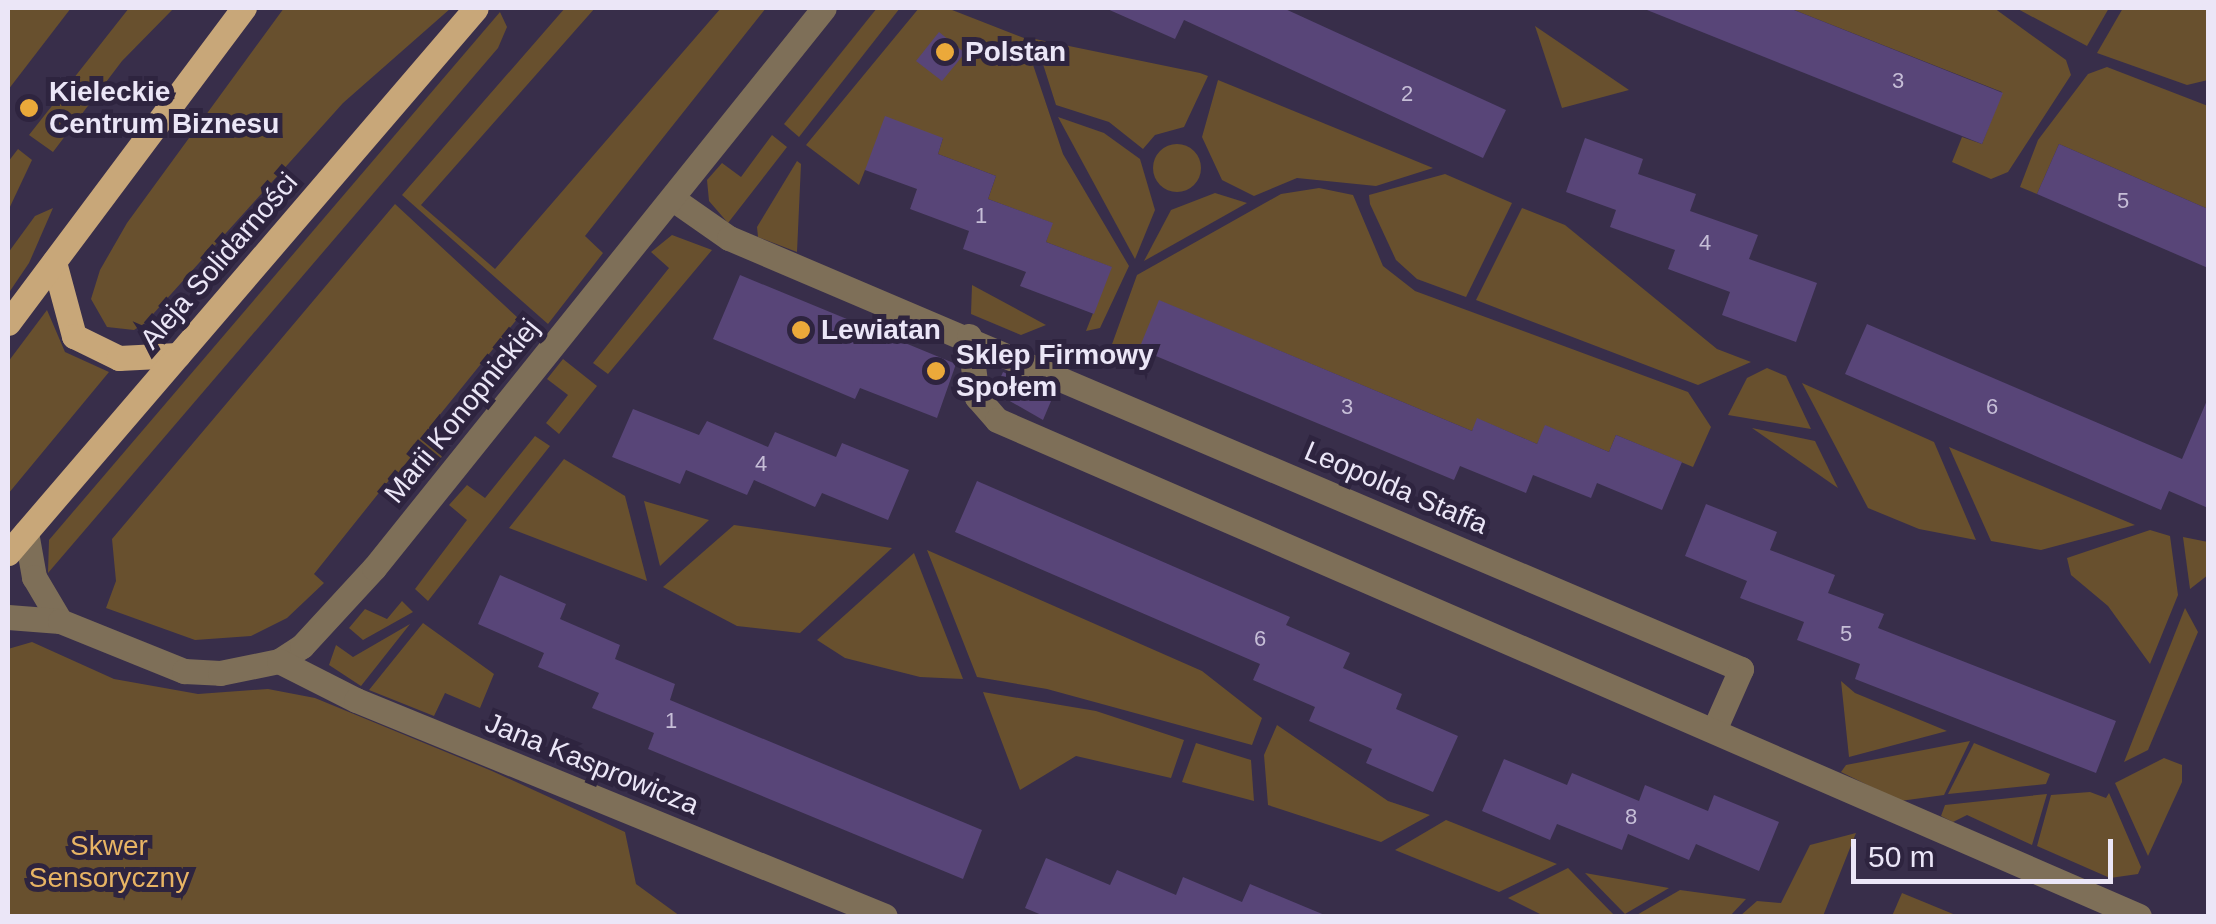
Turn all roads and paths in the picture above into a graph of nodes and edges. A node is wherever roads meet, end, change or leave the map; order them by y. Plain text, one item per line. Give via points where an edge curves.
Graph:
1 (244, 8) edge
2 (476, 8) edge
3 (824, 8) edge
4 (673, 199) junction
5 (54, 262) junction
6 (8, 323) edge
7 (969, 336) junction
8 (178, 355) junction
9 (26, 532) junction
10 (8, 554) edge
11 (8, 617) edge
12 (60, 621) junction
13 (279, 661) junction
14 (1715, 728) junction
15 (886, 916) edge
16 (2139, 916) edge

1 - 5 main road
2 - 8 main road, Aleja Solidarności
3 - 4 street, Marii Konopnickiej
4 - 7 street, Leopolda Staffa via 729,238
4 - 13 street, Marii Konopnickiej via 327,625
5 - 6 main road
5 - 8 main road via 74,336 118,358
7 - 14 street via 977,397 997,420
7 - 14 street, Leopolda Staffa via 1741,670
8 - 9 main road, Aleja Solidarności
9 - 10 main road, Aleja Solidarności
9 - 12 street via 34,577
11 - 12 street, Marii Konopnickiej
12 - 13 street, Marii Konopnickiej via 184,671
13 - 15 street, Jana Kasprowicza via 331,690
14 - 16 street

